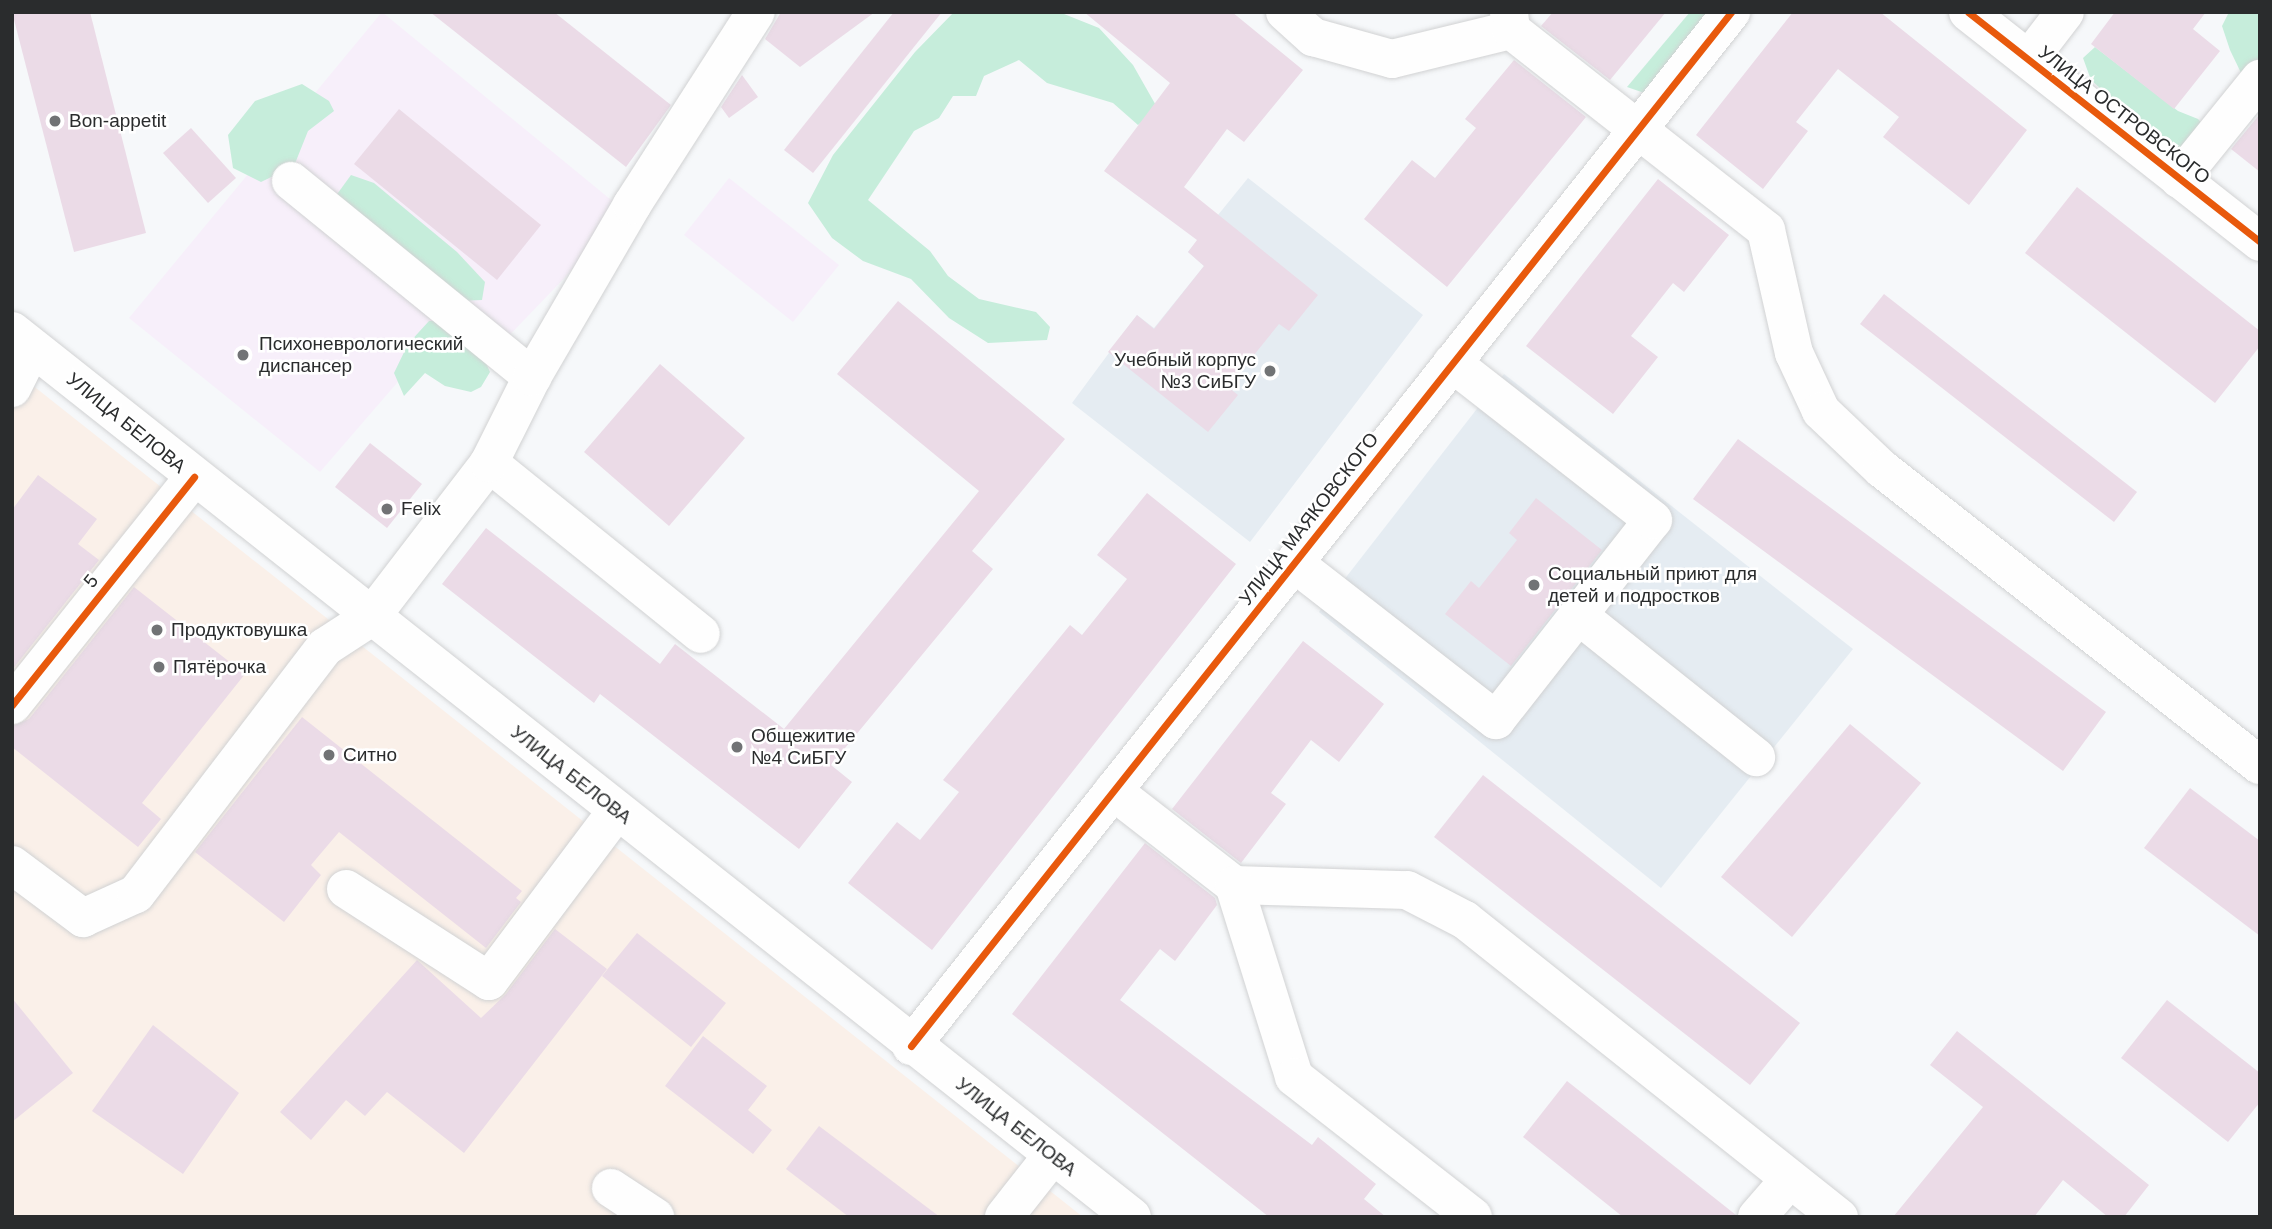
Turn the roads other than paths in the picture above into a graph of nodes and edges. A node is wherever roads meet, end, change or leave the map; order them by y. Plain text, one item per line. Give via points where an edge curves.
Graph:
1 (756, 12) edge
2 (1285, 12) edge
3 (1731, 12) edge
4 (1968, 12) edge
5 (2065, 12) edge
6 (1510, 21) edge
7 (2029, 59) junction
8 (2260, 79) edge
9 (1638, 130) junction
10 (2179, 179) junction
11 (291, 181) dead end
12 (2260, 242) edge
13 (22, 339) edge
14 (1452, 363) junction
15 (532, 377) junction
16 (12, 388) edge
17 (489, 463) junction
18 (194, 477) junction
19 (1294, 563) junction
20 (1578, 615) junction
21 (371, 617) junction
22 (701, 634) dead end
23 (12, 705) edge
24 (1756, 757) dead end
25 (2260, 765) edge
26 (1113, 791) junction
27 (616, 812) junction
28 (12, 865) edge
29 (1234, 885) junction
30 (346, 889) dead end
31 (911, 1046) junction
32 (1052, 1156) junction
33 (1790, 1179) junction
34 (611, 1188) dead end
35 (655, 1217) edge
36 (1004, 1217) edge
37 (1132, 1217) edge
38 (1473, 1217) edge
39 (1756, 1217) edge
40 (1839, 1217) edge

1 - 15 street via 632,205
2 - 6 street via 1313,37 1392,59
3 - 9 street, УЛИЦА МАЯКОВСКОГО
4 - 7 street, УЛИЦА ОСТРОВСКОГО
5 - 7 street
6 - 9 street
7 - 10 street, УЛИЦА ОСТРОВСКОГО
8 - 10 street
9 - 14 street, УЛИЦА МАЯКОВСКОГО
9 - 25 street via 1766,230 1794,353 1821,411 1882,469
10 - 12 street, УЛИЦА ОСТРОВСКОГО
11 - 15 street
13 - 16 street
13 - 18 street, УЛИЦА БЕЛОВА
14 - 19 street, УЛИЦА МАЯКОВСКОГО
14 - 20 street via 1653,520
15 - 17 street
17 - 21 street
17 - 22 street
18 - 21 street, УЛИЦА БЕЛОВА
18 - 23 street, 5
19 - 20 street via 1496,720
19 - 26 street, УЛИЦА МАЯКОВСКОГО
20 - 24 street
21 - 27 street, УЛИЦА БЕЛОВА
21 - 28 street via 325,647 136,894 83,918
26 - 29 street
26 - 31 street, УЛИЦА МАЯКОВСКОГО
27 - 30 street via 489,981
27 - 31 street, УЛИЦА БЕЛОВА
29 - 33 street via 1407,890 1465,920
29 - 38 street via 1294,1077
31 - 32 street, УЛИЦА БЕЛОВА
32 - 36 street
32 - 37 street, УЛИЦА БЕЛОВА
33 - 39 street
33 - 40 street
34 - 35 street

